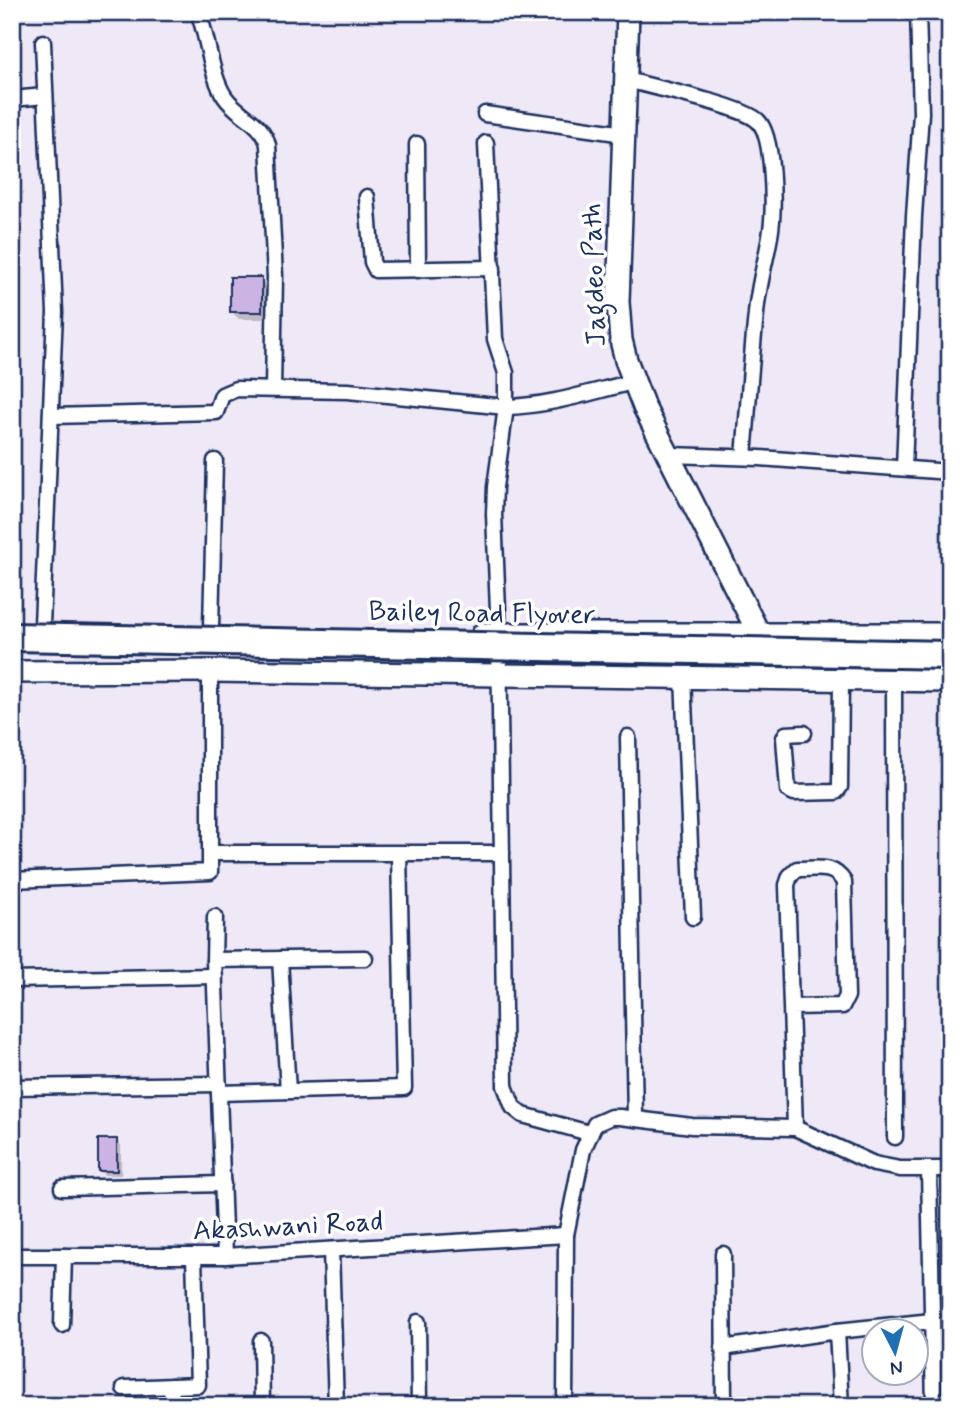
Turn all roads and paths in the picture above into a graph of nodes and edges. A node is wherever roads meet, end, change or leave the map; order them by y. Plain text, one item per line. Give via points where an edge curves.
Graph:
1 (198, 12) edge
2 (628, 12) edge
3 (918, 12) edge
4 (43, 43) dead end
5 (627, 80) junction
6 (45, 96) junction
7 (12, 99) edge
8 (485, 114) dead end
9 (624, 134) junction
10 (486, 143) dead end
11 (417, 145) dead end
12 (367, 197) dead end
13 (492, 268) junction
14 (418, 270) junction
15 (633, 382) junction
16 (273, 389) junction
17 (506, 407) junction
18 (51, 416) junction
19 (670, 455) junction
20 (744, 457) junction
21 (215, 461) dead end
22 (904, 468) junction
23 (950, 472) edge
24 (12, 625) edge
25 (42, 625) junction
26 (211, 628) junction
27 (726, 632) junction
28 (758, 632) junction
29 (822, 633) junction
30 (499, 634) junction
31 (950, 634) edge
32 (12, 637) edge
33 (12, 653) edge
34 (950, 655) edge
35 (950, 668) edge
36 (210, 671) junction
37 (12, 672) edge
38 (499, 674) junction
39 (683, 676) junction
40 (726, 677) junction
41 (820, 678) junction
42 (841, 679) junction
43 (894, 680) junction
44 (950, 681) edge
45 (804, 733) dead end
46 (628, 737) dead end
47 (211, 853) junction
48 (502, 853) junction
49 (399, 854) junction
50 (12, 880) edge
51 (215, 917) dead end
52 (693, 917) dead end
53 (365, 958) dead end
54 (280, 959) junction
55 (214, 960) junction
56 (215, 976) junction
57 (12, 980) edge
58 (791, 1007) junction
59 (12, 1087) edge
60 (219, 1088) junction
61 (288, 1091) junction
62 (635, 1119) junction
63 (795, 1128) junction
64 (589, 1133) junction
65 (895, 1137) dead end
66 (950, 1169) edge
67 (929, 1170) junction
68 (223, 1184) junction
69 (62, 1188) dead end
70 (566, 1235) junction
71 (331, 1250) junction
72 (723, 1254) dead end
73 (12, 1256) edge
74 (64, 1256) junction
75 (225, 1256) junction
76 (194, 1257) junction
77 (932, 1321) junction
78 (418, 1322) dead end
79 (62, 1325) dead end
80 (837, 1331) junction
81 (261, 1341) dead end
82 (723, 1348) junction
83 (171, 1386) junction
84 (124, 1388) dead end
85 (172, 1406) edge
86 (262, 1406) edge
87 (336, 1406) edge
88 (419, 1406) edge
89 (565, 1406) edge
90 (723, 1406) edge
91 (841, 1406) edge
92 (934, 1406) edge

1 - 16 street via 223,95 263,131 268,145 275,276
2 - 5 main road, Jagdeo Path
3 - 22 street via 921,113
4 - 6 street
5 - 9 main road, Jagdeo Path
5 - 20 street via 742,113 760,122 765,132 772,228 756,312
6 - 7 street
6 - 18 street via 55,312
8 - 9 street
9 - 15 main road, Jagdeo Path via 618,302 621,340
10 - 13 street
11 - 14 street
12 - 14 street via 374,268
13 - 14 street
13 - 17 street via 496,349 506,369
15 - 17 street via 563,400
15 - 19 main road, Jagdeo Path
16 - 17 street via 348,391
16 - 18 street via 229,390 216,412
17 - 30 street via 494,514
18 - 25 street
19 - 20 street
19 - 28 main road, Jagdeo Path
20 - 22 street
21 - 26 street
22 - 23 street
24 - 25 main road
25 - 26 main road
26 - 30 main road
27 - 28 main road
27 - 30 main road
27 - 40 main road
28 - 29 main road
29 - 31 main road
29 - 41 main road
30 - 38 street
32 - 34 highway, Bailey Road Flyover, bridge
33 - 35 highway, Bailey Road Flyover
36 - 37 main road
36 - 38 main road
36 - 47 street
38 - 39 main road
38 - 48 street
39 - 40 main road
39 - 52 street
40 - 41 main road
41 - 42 main road
42 - 43 main road
42 - 45 street via 840,787 836,792 788,790 784,738
43 - 44 main road
43 - 65 street
46 - 62 street
47 - 49 street
47 - 50 street via 207,874
48 - 49 street
48 - 64 street via 505,1086 513,1107 523,1115
49 - 61 street via 404,1088
51 - 55 street
53 - 54 street
54 - 55 street
54 - 61 street
55 - 56 street
56 - 57 street
56 - 60 street
58 - 58 street via 787,885 797,869 829,869 844,883 847,996 842,1006
58 - 63 street
59 - 60 street
60 - 61 street
60 - 68 street
62 - 63 street via 692,1126
62 - 64 street via 603,1120
63 - 67 street via 874,1164
64 - 70 street
66 - 67 street
67 - 77 street
68 - 69 street
68 - 75 street
70 - 71 street, Akashwani Road
70 - 89 street
71 - 75 street, Akashwani Road
71 - 87 street
72 - 82 street
73 - 74 street, Akashwani Road
74 - 76 street, Akashwani Road
74 - 79 street
75 - 76 street, Akashwani Road
76 - 83 street via 198,1385
77 - 80 street
77 - 92 street
78 - 88 street
80 - 82 street
80 - 91 street
81 - 86 street
82 - 90 street
83 - 84 street
83 - 85 street

